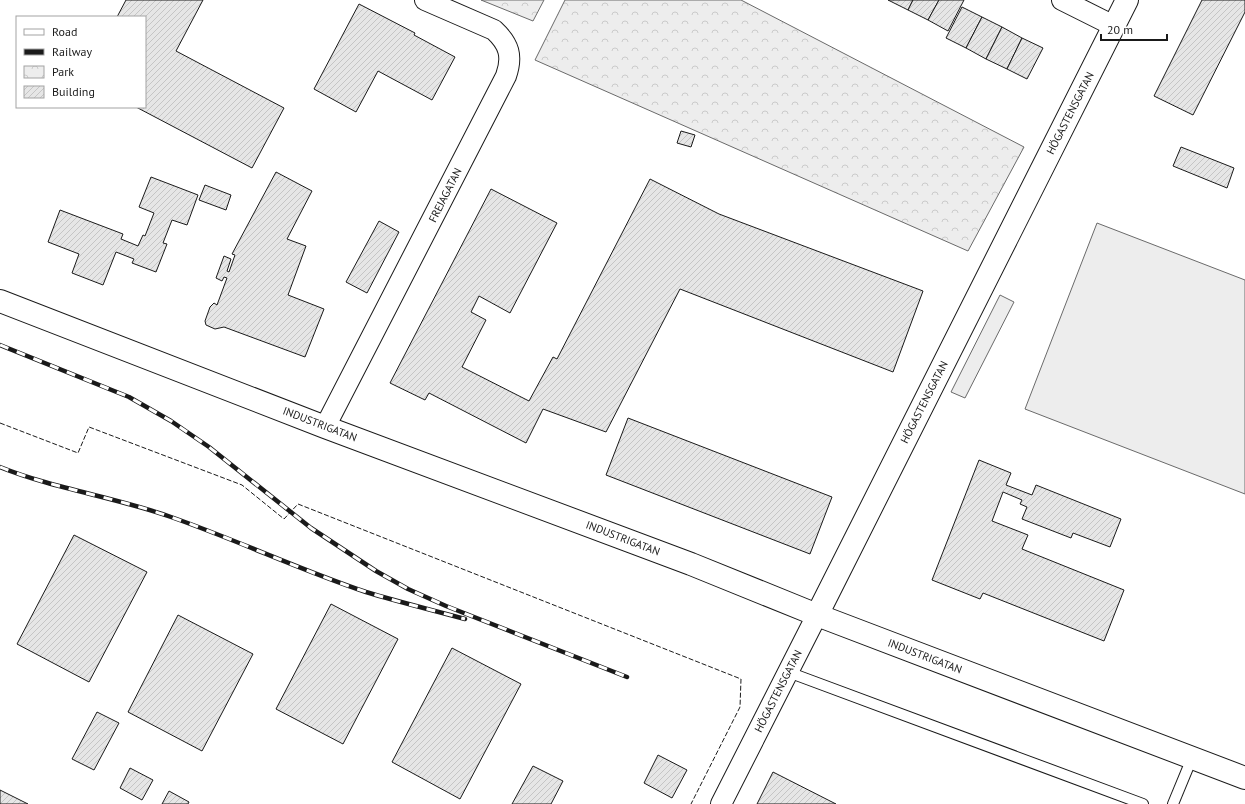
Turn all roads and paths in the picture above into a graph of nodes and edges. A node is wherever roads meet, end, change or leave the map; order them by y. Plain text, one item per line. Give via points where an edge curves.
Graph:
1 (425, 0) edge
2 (1062, 0) edge
3 (1127, 0) edge
4 (1114, 26) junction
5 (0, 301) edge
6 (326, 427) junction
7 (817, 615) junction
8 (788, 672) junction
9 (1192, 758) junction
10 (1245, 778) edge
11 (721, 804) edge
12 (1143, 804) edge
13 (1173, 804) edge

1 - 6 street, FREJAGATAN via 494,30 507,46 510,65
2 - 4 street
3 - 4 street, HÖGASTENSGATAN
4 - 7 street, HÖGASTENSGATAN
5 - 6 street, INDUSTRIGATAN
6 - 7 street, INDUSTRIGATAN via 691,564
7 - 8 street, HÖGASTENSGATAN
7 - 9 street, INDUSTRIGATAN
8 - 11 street, HÖGASTENSGATAN
8 - 12 lane
9 - 10 street, INDUSTRIGATAN
9 - 13 lane

